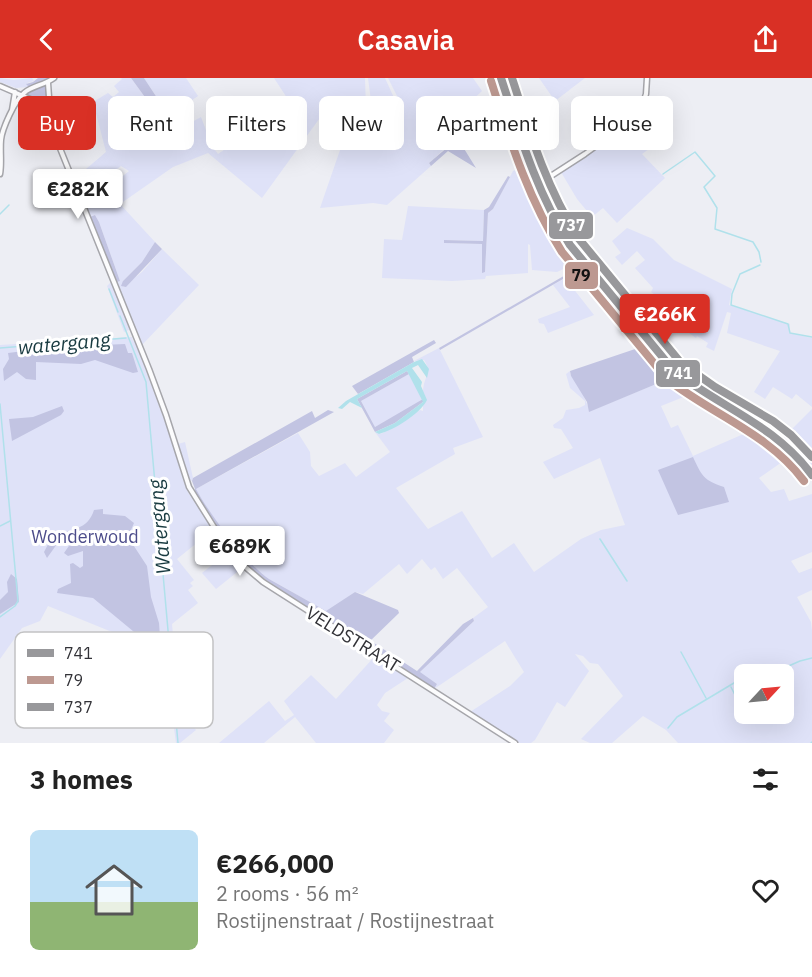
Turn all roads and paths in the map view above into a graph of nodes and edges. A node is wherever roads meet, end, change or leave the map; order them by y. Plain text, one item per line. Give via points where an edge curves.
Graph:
1 (54, 78) edge
2 (501, 78) edge
3 (647, 78) edge
4 (48, 83) junction
5 (0, 86) edge
6 (15, 93) junction
7 (22, 95) junction
8 (51, 96) edge
9 (12, 111) junction
10 (0, 139) edge
11 (61, 150) edge
12 (0, 174) edge
13 (537, 184) junction
14 (812, 475) edge
15 (515, 743) edge

1 - 4 street
2 - 13 street
3 - 13 street via 639,115
4 - 7 street
4 - 8 street
5 - 6 street
6 - 7 street
6 - 9 street
7 - 9 street
9 - 10 street
10 - 12 street
11 - 15 street, VELDSTRAAT via 166,415 189,487 243,565 263,582
13 - 14 street via 570,245 666,363 695,387 782,441

